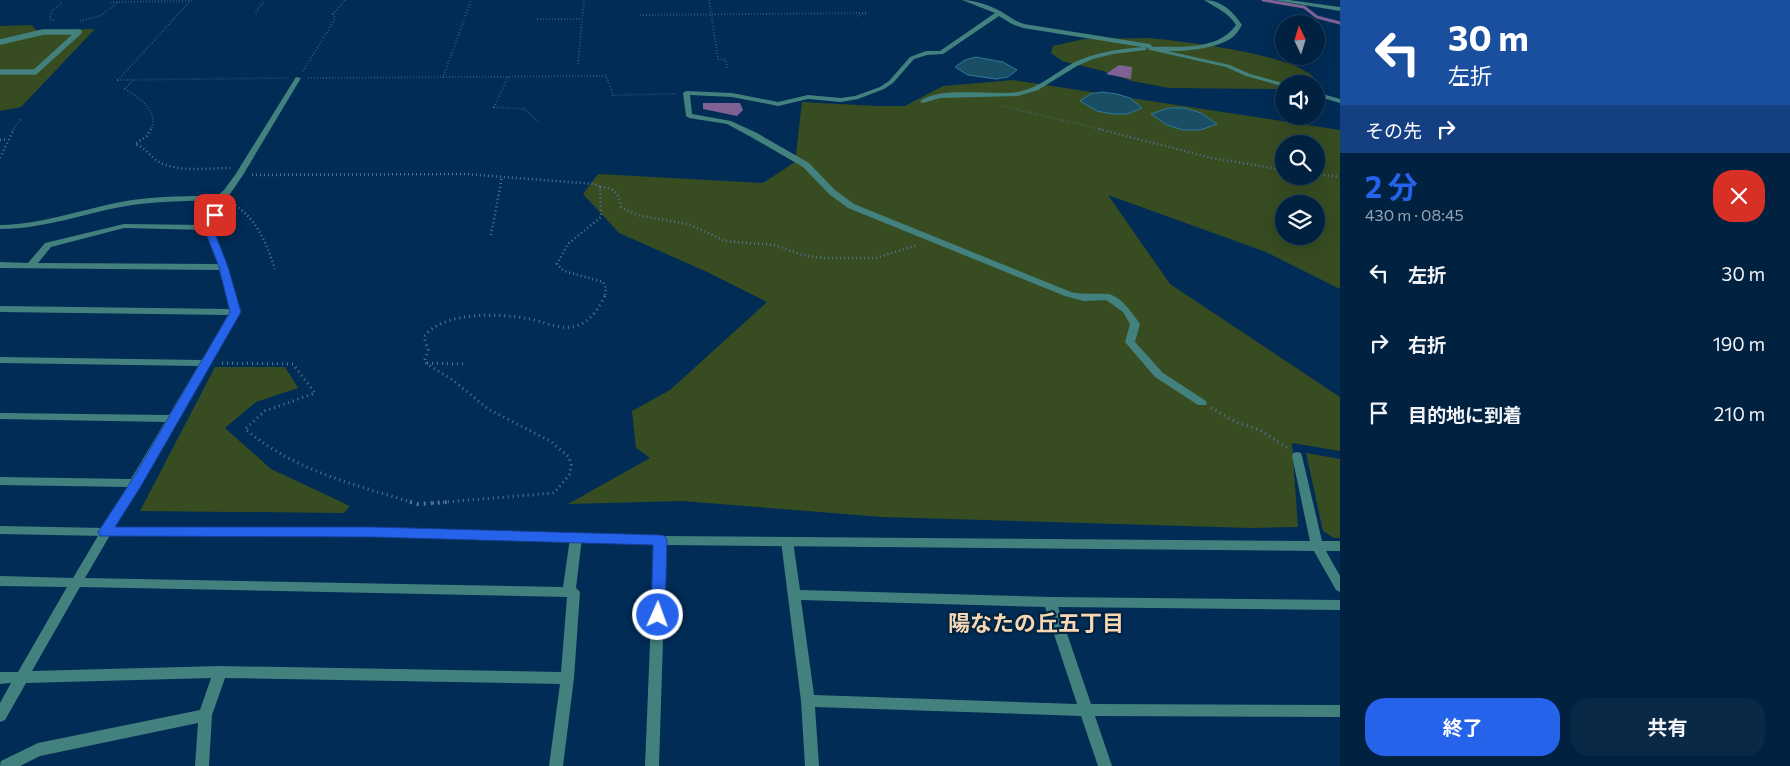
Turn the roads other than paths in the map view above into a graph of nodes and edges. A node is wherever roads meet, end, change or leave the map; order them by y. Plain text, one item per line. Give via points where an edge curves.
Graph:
1 (965, 0) edge
2 (1207, 0) edge
3 (1277, 0) edge
4 (1340, 10) edge
5 (999, 13) junction
6 (0, 42) edge
7 (1152, 49) junction
8 (0, 72) edge
9 (298, 78) road end
10 (1275, 83) edge
11 (1325, 97) edge
12 (923, 101) dead end
13 (1340, 101) edge
14 (220, 200) junction
15 (0, 227) edge
16 (208, 228) junction
17 (0, 265) edge
18 (31, 265) junction
19 (224, 267) junction
20 (0, 309) edge
21 (235, 312) junction
22 (0, 360) edge
23 (206, 363) junction
24 (1202, 403) road end
25 (0, 416) edge
26 (174, 419) junction
27 (1297, 456) road end
28 (0, 481) edge
29 (136, 483) junction
30 (0, 530) edge
31 (105, 532) junction
32 (576, 538) junction
33 (660, 540) junction
34 (787, 541) junction
35 (1317, 546) junction
36 (1340, 546) edge
37 (0, 582) edge
38 (77, 583) junction
39 (1340, 587) edge
40 (569, 592) junction
41 (794, 595) junction
42 (1050, 602) junction
43 (1340, 606) edge
44 (220, 672) junction
45 (0, 678) edge
46 (567, 678) junction
47 (21, 679) junction
48 (808, 701) junction
49 (1086, 710) junction
50 (1340, 712) edge
51 (205, 715) junction
52 (0, 716) edge
53 (6, 766) edge
54 (202, 766) edge
55 (556, 766) edge
56 (652, 766) edge
57 (812, 766) edge
58 (1105, 766) edge

1 - 5 street
2 - 7 street via 1234,16 1239,25 1230,38 1202,46
3 - 4 street
5 - 7 street via 1023,26 1150,46
5 - 24 street via 940,53 912,58 891,82 856,98 808,97 778,104 732,95 686,93 689,116 729,122 806,165 851,206 1068,294 1084,298 1108,297 1126,310 1134,324 1130,342 1159,375
6 - 8 lane via 43,32 79,32 35,72
7 - 10 street via 1228,66 1248,76
7 - 12 street via 1094,56 1029,92 940,96
9 - 14 street via 241,172
11 - 13 street
14 - 15 street via 147,201 51,223
14 - 16 street
16 - 18 street via 124,226 48,245
16 - 19 street
17 - 18 street
18 - 19 street
19 - 21 street
20 - 21 street
21 - 23 street
22 - 23 street
23 - 26 street
25 - 26 street
26 - 29 street
27 - 35 street
28 - 29 street
29 - 31 street
30 - 31 street
31 - 32 street via 373,532
31 - 38 street
32 - 33 street
32 - 40 street
33 - 34 street
33 - 56 street
34 - 35 street
34 - 41 street
35 - 36 street
35 - 39 street
37 - 38 street
38 - 40 street
38 - 47 street
40 - 46 street via 574,592
41 - 42 street
41 - 48 street
42 - 43 street
42 - 49 street
44 - 46 street
44 - 47 street
44 - 51 street
45 - 47 street
46 - 55 street
47 - 52 street
48 - 49 street
48 - 57 street
49 - 50 street
49 - 58 street
51 - 53 street via 38,750
51 - 54 street

